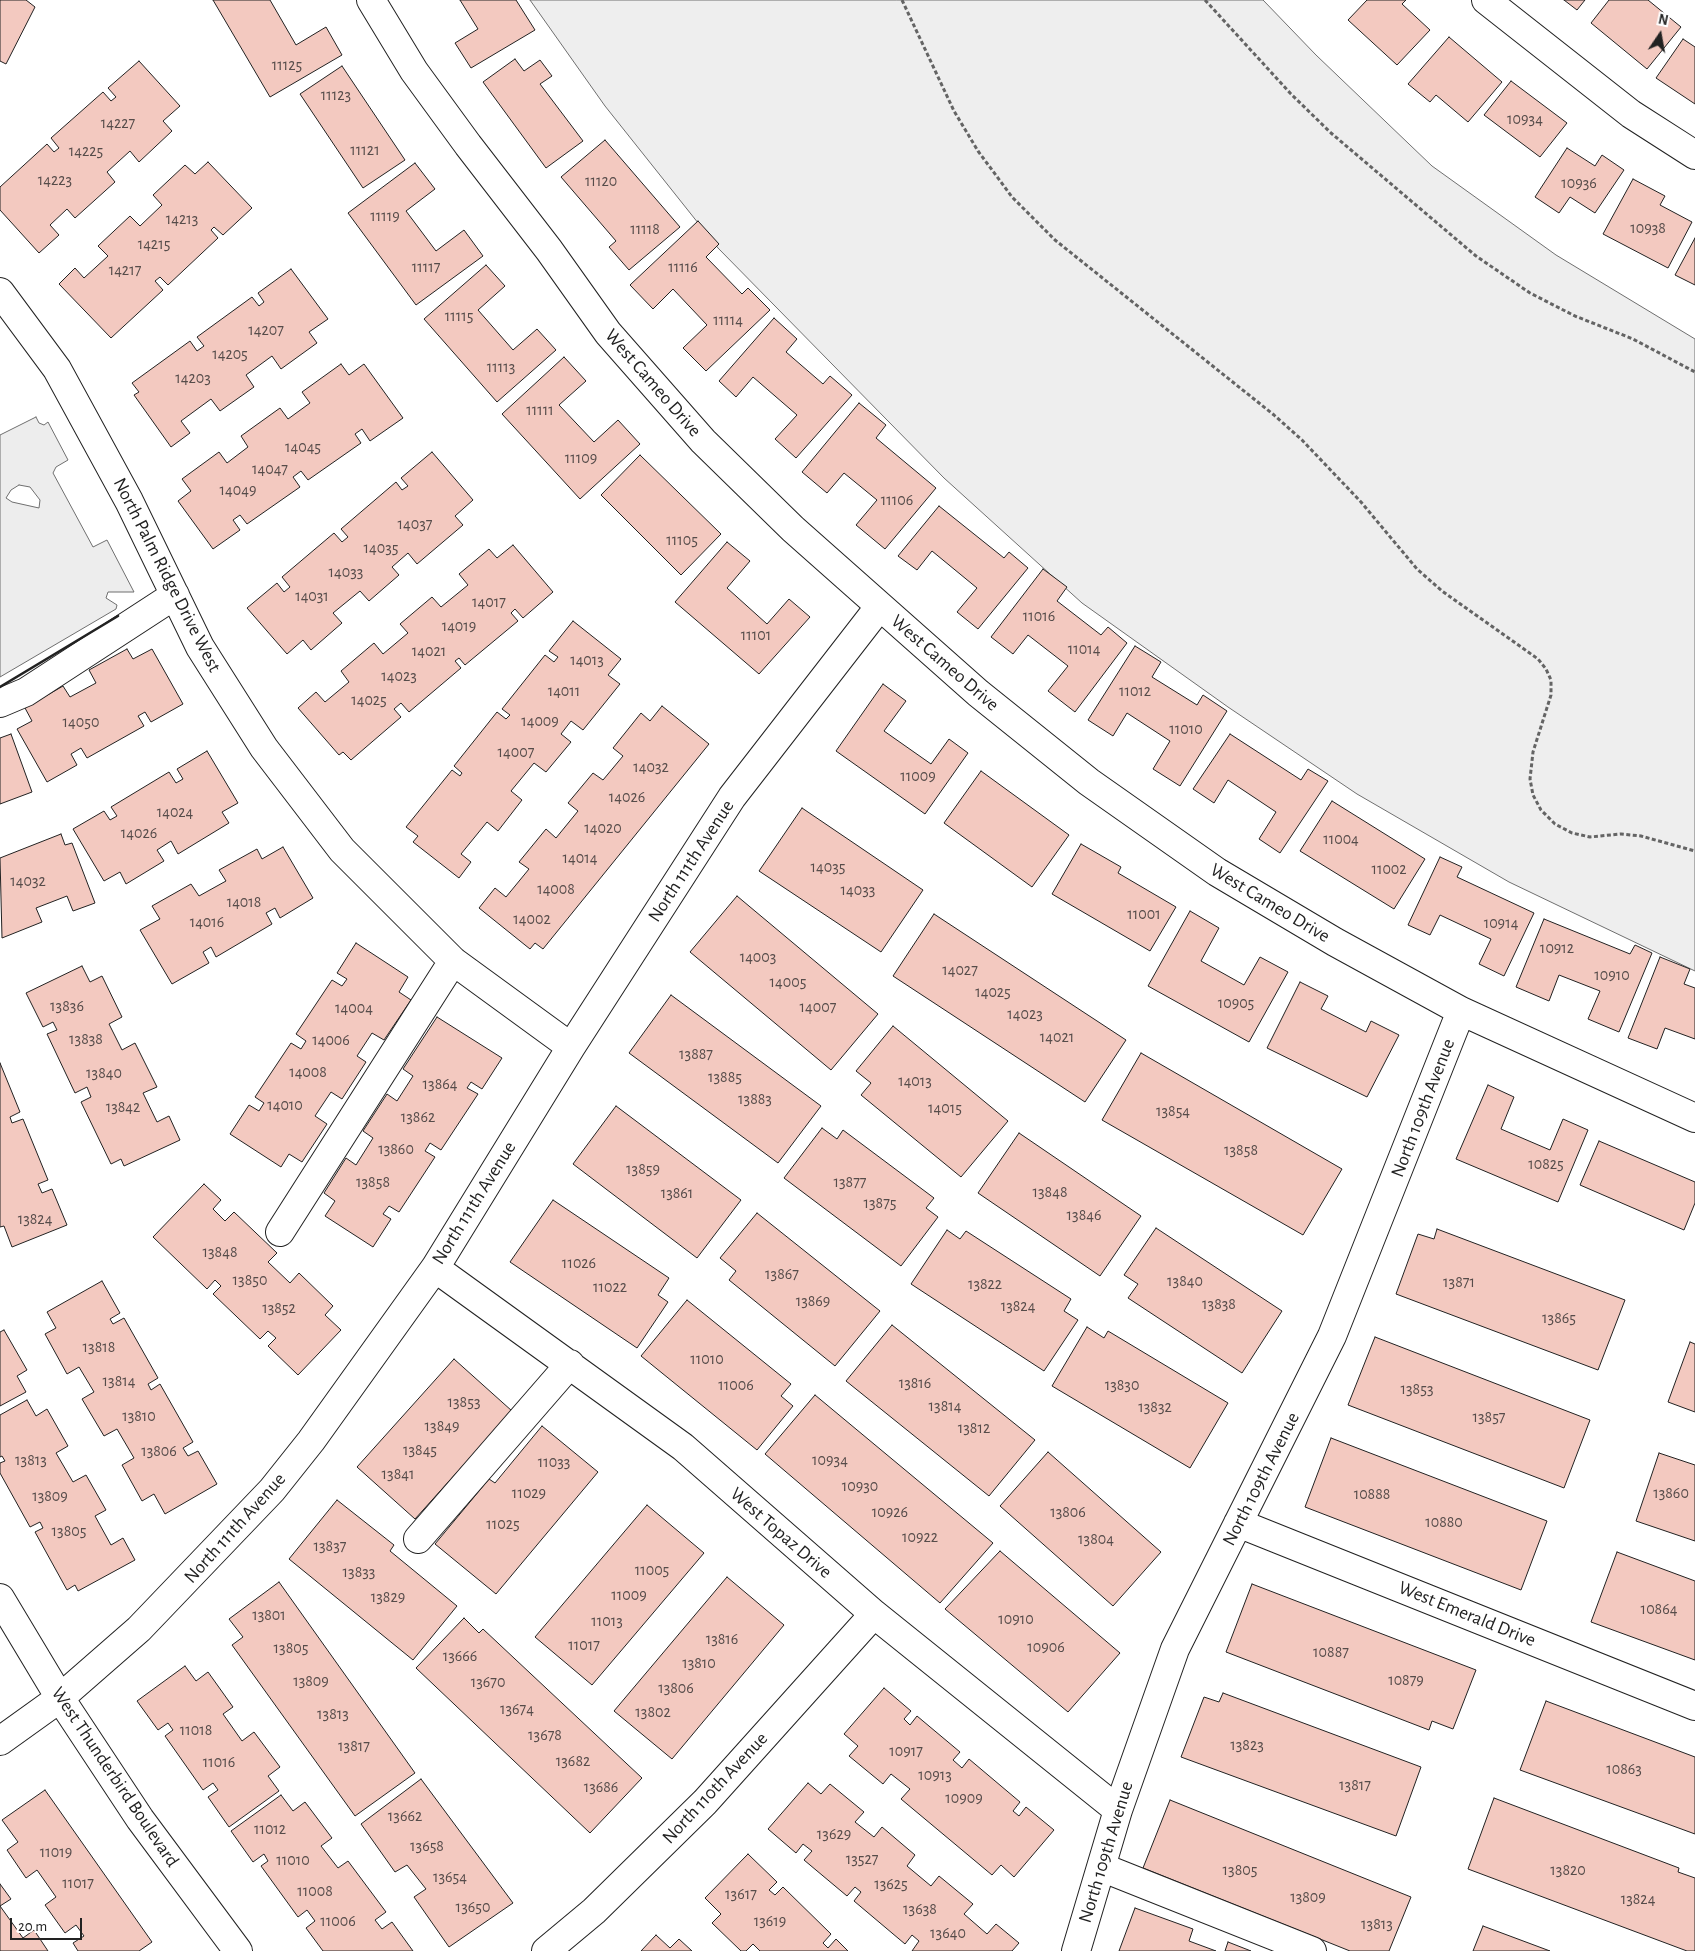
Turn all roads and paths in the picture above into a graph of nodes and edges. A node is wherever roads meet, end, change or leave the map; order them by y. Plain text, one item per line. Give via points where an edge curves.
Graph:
1 (371, 0) edge
2 (902, 0) edge
3 (1205, 0) edge
4 (1486, 0) edge
5 (1695, 155) edge
6 (0, 292) edge
7 (1695, 372) edge
8 (175, 595) junction
9 (880, 606) junction
10 (0, 703) edge
11 (1695, 852) edge
12 (453, 961) junction
13 (1461, 1011) junction
14 (571, 1047) junction
15 (1695, 1118) edge
16 (280, 1232) dead end
17 (435, 1268) junction
18 (570, 1364) junction
19 (1238, 1523) junction
20 (418, 1539) dead end
21 (0, 1598) edge
22 (874, 1614) junction
23 (60, 1698) junction
24 (1695, 1706) edge
25 (0, 1741) edge
26 (1118, 1810) junction
27 (1101, 1867) junction
28 (238, 1951) edge
29 (546, 1951) edge
30 (1076, 1951) edge
31 (1312, 1951) edge

1 - 9 street, West Cameo Drive via 414,71 608,332 703,441 793,529
2 - 11 path via 954,111 1012,197 1055,240 1302,440 1362,502 1417,569 1538,659 1546,669 1552,695 1533,752 1530,779 1533,795 1541,810 1555,824 1572,833 1590,837 1641,836
3 - 7 path via 1290,94 1331,133 1476,256 1530,293 1575,316 1633,339
4 - 5 street via 1631,114
6 - 8 street, North Palm Ridge Drive West via 57,369 129,501
8 - 10 street via 26,692
8 - 12 street, North Palm Ridge Drive West via 200,648 264,748 342,850
9 - 13 street, West Cameo Drive via 978,693 1089,782 1217,872
9 - 14 street, North 111th Avenue via 732,797
12 - 14 street, North Palm Ridge Drive West
12 - 16 street
13 - 15 street, West Cameo Drive
13 - 19 street, North 109th Avenue via 1332,1336
14 - 17 street, North 111th Avenue
17 - 18 street, West Topaz Drive
17 - 23 street, North 111th Avenue via 312,1441 272,1490 139,1629
18 - 20 street
18 - 22 street, West Topaz Drive via 683,1447
19 - 24 street, West Emerald Drive
19 - 26 street, North 109th Avenue via 1175,1649
21 - 23 street, West Thunderbird Boulevard
22 - 26 street, West Topaz Drive
22 - 29 street, North 110th Avenue via 705,1802 594,1911
23 - 25 street, North 111th Avenue
23 - 28 street, West Thunderbird Boulevard via 140,1819
26 - 27 street, North 109th Avenue
27 - 30 street, North 109th Avenue
27 - 31 street

